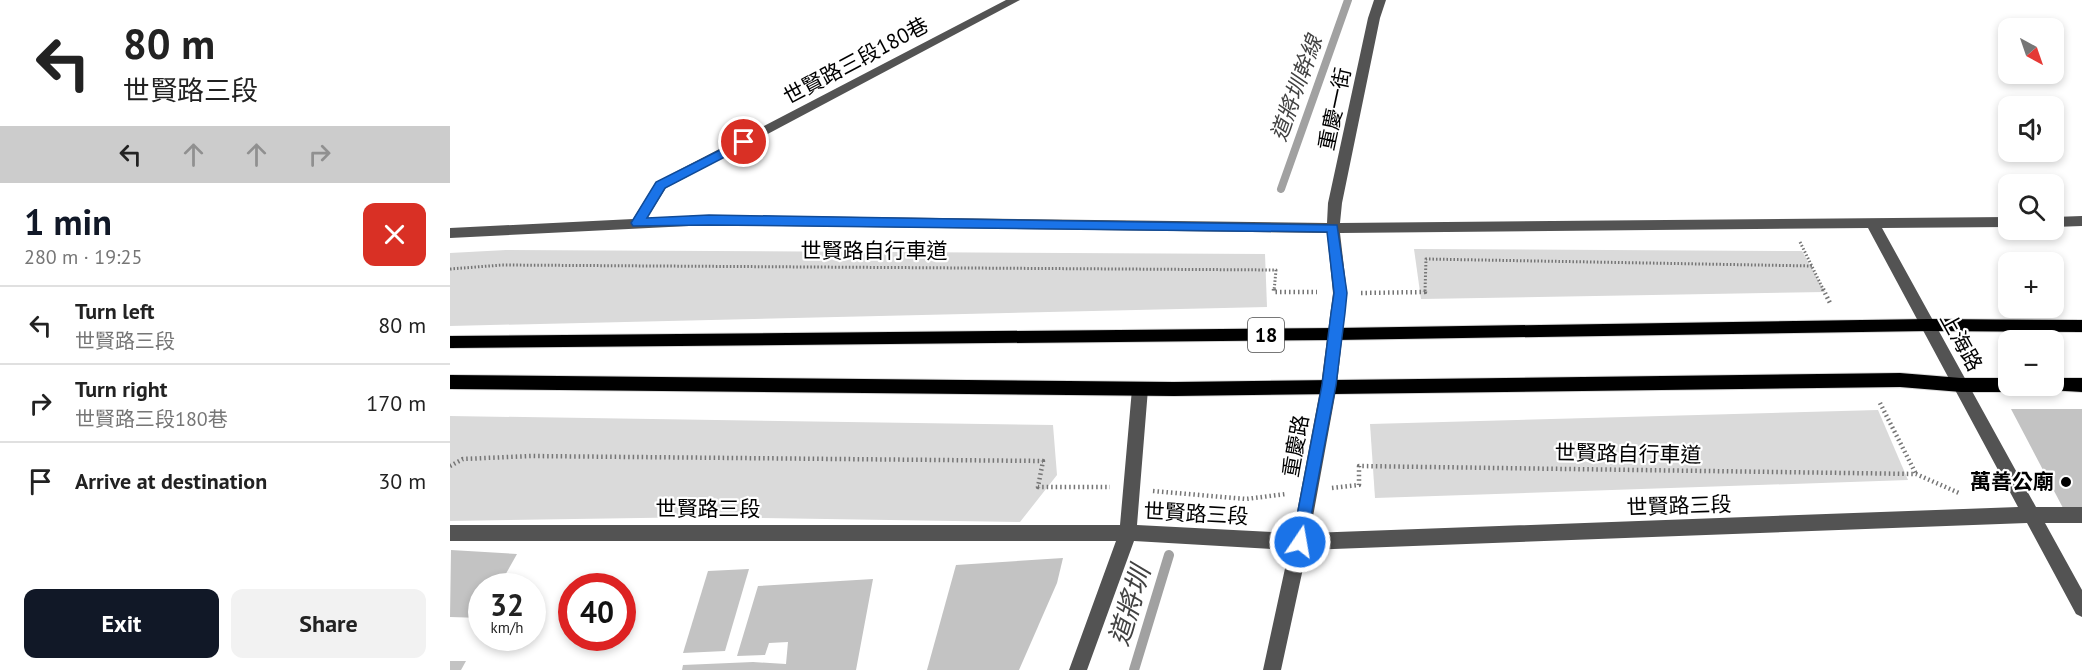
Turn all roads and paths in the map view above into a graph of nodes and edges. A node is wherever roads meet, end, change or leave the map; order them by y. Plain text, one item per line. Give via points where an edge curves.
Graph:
1 (1014, 0) edge
2 (1380, 0) edge
3 (2082, 221) edge
4 (1998, 222) edge
5 (2064, 222) edge
6 (637, 223) junction
7 (1872, 224) junction
8 (1333, 228) junction
9 (450, 233) edge
10 (1796, 236) dead end
11 (1812, 266) junction
12 (450, 269) edge
13 (1274, 292) dead end
14 (1425, 292) dead end
15 (1825, 292) dead end
16 (1928, 325) junction
17 (2082, 326) edge
18 (1336, 334) junction
19 (450, 342) edge
20 (450, 382) edge
21 (1329, 385) junction
22 (1961, 385) junction
23 (1998, 385) edge
24 (2064, 385) edge
25 (2082, 385) edge
26 (1140, 389) junction
27 (1881, 404) dead end
28 (450, 466) edge
29 (1916, 474) junction
30 (1359, 485) dead end
31 (1132, 488) junction
32 (1960, 493) dead end
33 (1246, 499) dead end
34 (2031, 515) junction
35 (2082, 515) edge
36 (450, 533) edge
37 (1128, 533) junction
38 (1300, 542) junction
39 (2082, 608) edge
40 (1078, 670) edge
41 (1272, 670) edge

1 - 6 street, 世賢路三段180巷 via 661,185
2 - 8 street, 重慶一街 via 1337,191
3 - 5 street
4 - 7 street
6 - 8 street via 709,220
6 - 9 street
7 - 8 street
7 - 16 street, 上海路
8 - 18 street, 重慶路 via 1340,293
10 - 11 path
11 - 14 path via 1426,259
11 - 15 path
12 - 13 path, 世賢路自行車道 via 514,265 1276,270
16 - 17 main road, 18
16 - 18 main road, 18
16 - 22 street, 上海路
18 - 19 main road, 18
18 - 21 street, 重慶路
20 - 26 main road
21 - 22 main road via 1900,380
21 - 26 main road
21 - 38 street, 重慶路
22 - 23 main road
22 - 34 street, 上海路
24 - 25 main road
26 - 31 street
27 - 29 path
28 - 31 path via 463,459 531,456 1042,462 1038,487
29 - 30 path, 世賢路自行車道 via 1359,466
29 - 32 path, 世賢路自行車道
31 - 33 path
31 - 37 street
34 - 35 street, 世賢路三段
34 - 38 street, 世賢路三段
34 - 39 street, 上海路
36 - 37 street, 世賢路三段
37 - 38 street, 世賢路三段
37 - 40 street
38 - 41 street, 重慶路

